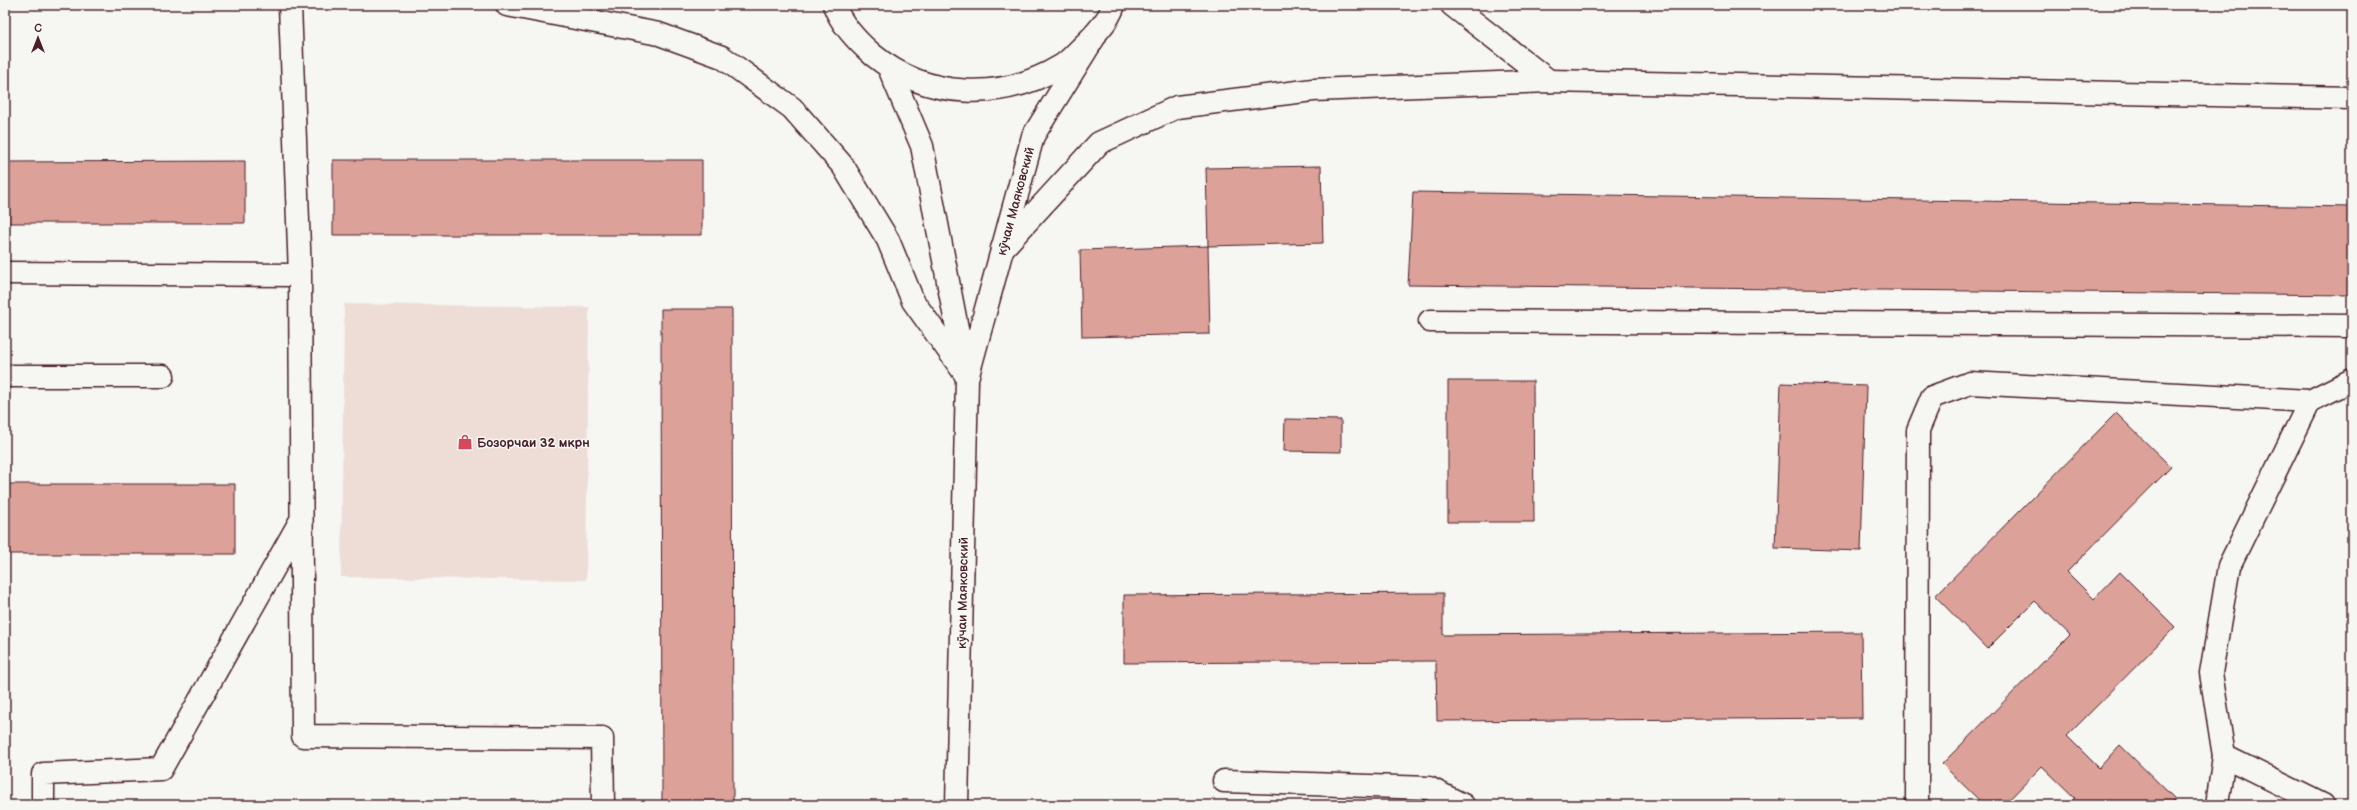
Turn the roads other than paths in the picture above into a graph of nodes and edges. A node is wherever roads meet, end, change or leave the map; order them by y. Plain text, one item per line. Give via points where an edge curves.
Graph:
1 (290, 5) edge
2 (507, 5) edge
3 (834, 5) edge
4 (1114, 5) edge
5 (1452, 5) edge
6 (1095, 36) junction
7 (889, 68) junction
8 (1548, 81) junction
9 (2352, 98) edge
10 (1002, 249) junction
11 (5, 273) edge
12 (300, 275) junction
13 (1430, 321) dead end
14 (2352, 326) edge
15 (5, 376) edge
16 (163, 376) dead end
17 (967, 377) junction
18 (2352, 380) edge
19 (2310, 401) junction
20 (302, 519) junction
21 (2224, 756) junction
22 (1224, 781) dead end
23 (43, 805) edge
24 (603, 805) edge
25 (957, 805) edge
26 (1463, 805) edge
27 (1917, 805) edge
28 (2217, 805) edge
29 (2323, 805) edge

1 - 12 street
2 - 17 street via 659,34 722,57 792,108 843,166 888,240 913,301
3 - 7 street, кӯчаи Маяковский via 859,42
4 - 6 street, кӯчаи Маяковский
5 - 8 street
6 - 7 street, кӯчаи Маяковский via 1061,66 1020,85 975,92 930,86
6 - 10 street, кӯчаи Маяковский via 1033,136
7 - 17 street, кӯчаи Маяковский via 922,146
8 - 9 street
8 - 10 street via 1313,90 1177,107 1099,143
10 - 17 street, кӯчаи Маяковский
11 - 12 street
12 - 20 street
13 - 14 street
15 - 16 street
17 - 25 street, кӯчаи Маяковский
18 - 19 street
19 - 21 street via 2229,566 2211,673
19 - 27 street via 1970,383 1932,397 1918,430
20 - 23 street via 161,770 43,774
20 - 24 street via 303,736 602,738
21 - 28 street
21 - 29 street
22 - 26 street via 1429,788

